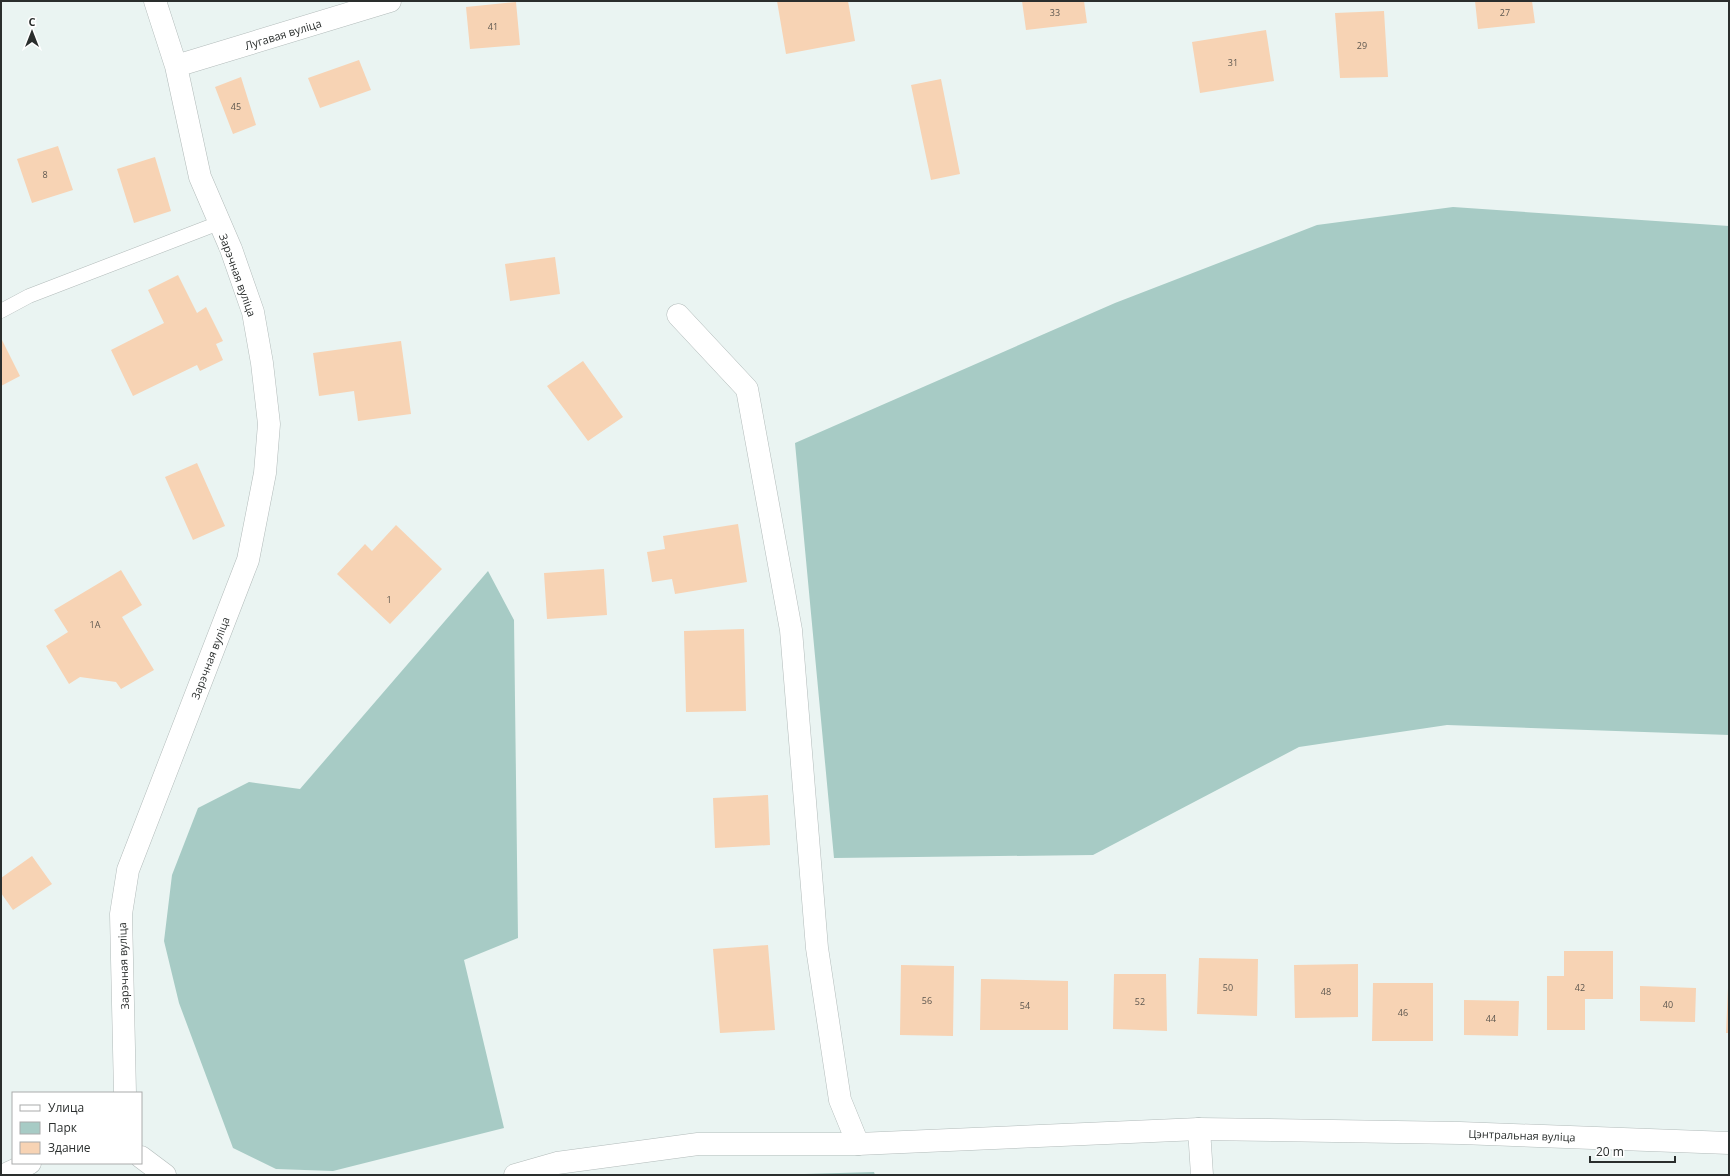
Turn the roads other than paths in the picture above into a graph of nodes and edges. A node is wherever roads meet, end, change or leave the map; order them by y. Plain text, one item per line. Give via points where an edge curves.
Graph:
1 (155, 1) edge
2 (390, 1) edge
3 (176, 66) junction
4 (219, 223) junction
5 (1, 311) edge
6 (678, 315) dead end
7 (125, 1092) edge
8 (1199, 1129) junction
9 (1729, 1142) edge
10 (858, 1144) junction
11 (28, 1164) edge
12 (4, 1175) edge
13 (515, 1175) edge
14 (1202, 1175) edge

1 - 3 street, Зарэчная вуліца
2 - 3 street, Лугавая вуліца
3 - 4 street, Зарэчная вуліца via 200,177
4 - 5 lane, Зарэчная вуліца via 29,296
4 - 7 street, Зарэчная вуліца via 253,312 269,424 265,473 248,560 128,870 121,914
6 - 10 street via 747,389 791,630 817,948 840,1100
8 - 9 street, Цэнтральная вуліца via 1460,1133
8 - 10 street, Цэнтральная вуліца
8 - 14 street
10 - 13 street, Цэнтральная вуліца via 698,1144 557,1163
11 - 12 street

